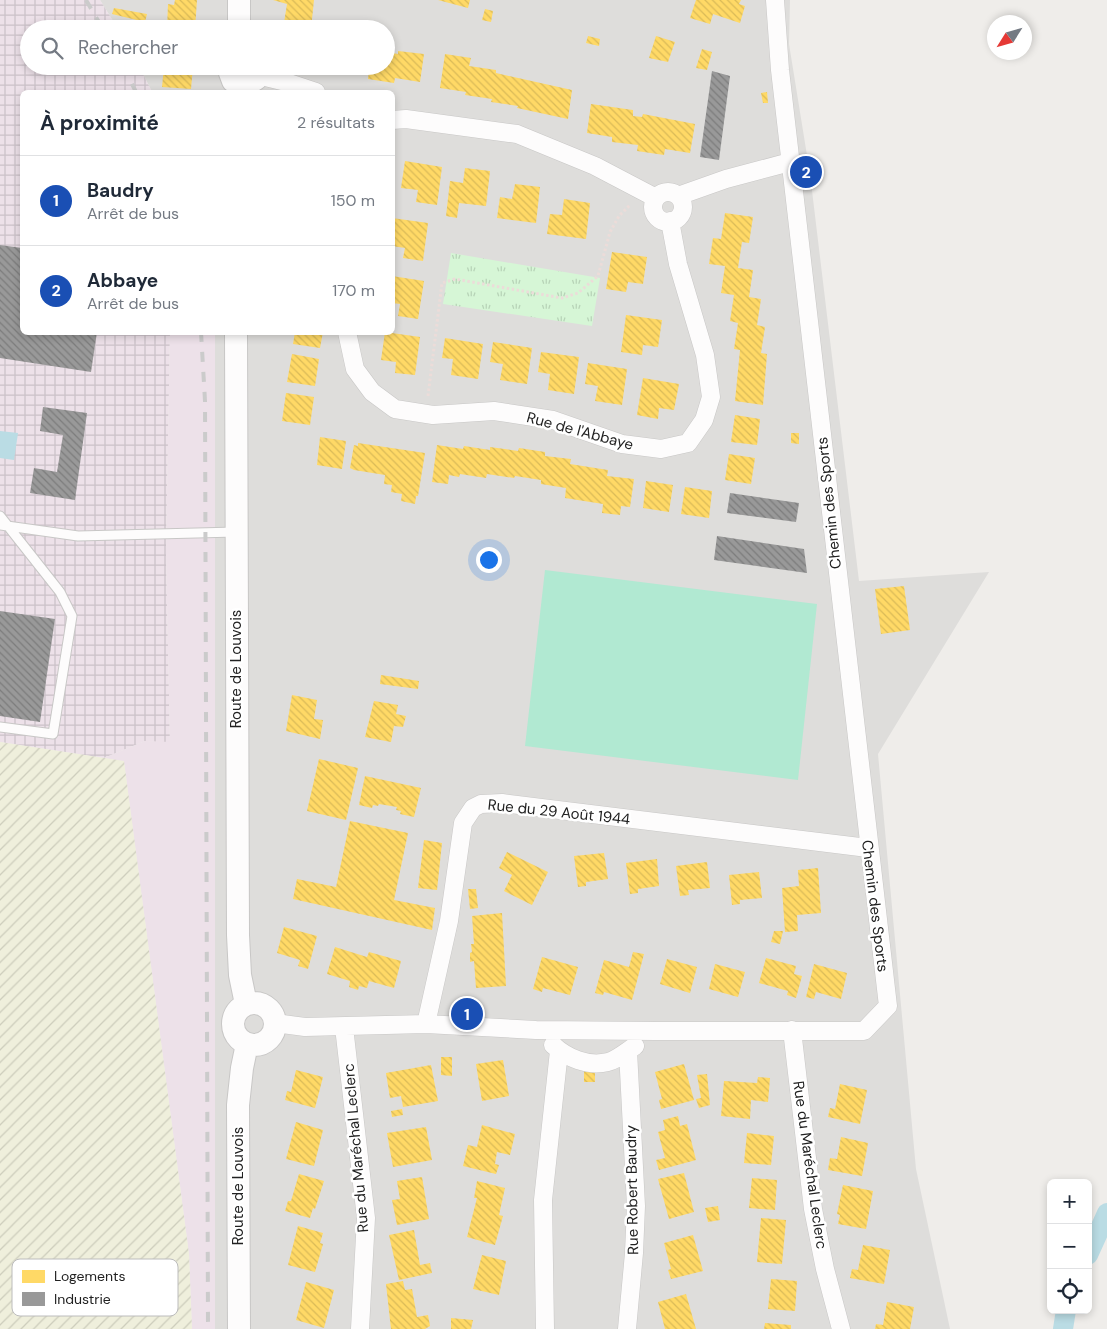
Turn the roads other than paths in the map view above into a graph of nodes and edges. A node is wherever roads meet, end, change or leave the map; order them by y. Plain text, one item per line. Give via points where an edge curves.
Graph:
1 (239, 0) edge
2 (775, 0) edge
3 (239, 20) edge
4 (245, 77) edge
5 (310, 90) edge
6 (395, 120) edge
7 (790, 162) junction
8 (649, 195) junction
9 (678, 196) junction
10 (670, 221) junction
11 (236, 335) edge
12 (348, 335) edge
13 (0, 516) edge
14 (0, 525) edge
15 (11, 527) junction
16 (236, 532) junction
17 (0, 726) edge
18 (868, 848) junction
19 (246, 1004) junction
20 (275, 1023) junction
21 (426, 1024) junction
22 (344, 1027) junction
23 (536, 1030) junction
24 (792, 1030) junction
25 (656, 1031) junction
26 (247, 1044) junction
27 (559, 1051) junction
28 (628, 1051) junction
29 (238, 1329) edge
30 (360, 1329) edge
31 (545, 1329) edge
32 (627, 1329) edge
33 (841, 1329) edge

1 - 3 street
2 - 7 street, Chemin des Sports
4 - 5 street via 286,82
6 - 8 street via 517,134 595,166
7 - 9 street
7 - 18 street, Chemin des Sports
8 - 9 street via 664,192
8 - 10 street via 655,213 661,220
9 - 10 street via 683,209
10 - 12 street, Rue de l'Abbaye via 678,264 705,356 710,397 704,420 688,442 661,449 622,444 553,420 494,411 426,414 395,408 372,392 355,369
11 - 16 street, Route de Louvois
13 - 15 lane
14 - 15 lane
15 - 16 lane via 78,536
15 - 17 lane via 60,592 72,616 53,734
16 - 19 street, Route de Louvois via 238,934 240,975
18 - 21 street, Rue du 29 Août 1944 via 502,803 481,804 473,808 463,823 449,921
18 - 24 street, Chemin des Sports via 888,1006 864,1030
19 - 20 street via 265,1007 274,1016
19 - 26 street via 237,1012 233,1024 237,1036
20 - 22 street
20 - 26 street via 266,1041
21 - 22 street
21 - 23 street
22 - 30 street, Rue du Maréchal Leclerc via 366,1218
23 - 25 street
23 - 27 street
24 - 25 street
24 - 33 street, Rue du Maréchal Leclerc via 813,1209
25 - 28 street
26 - 29 street, Route de Louvois via 238,1105
27 - 28 street via 573,1059 608,1062
27 - 31 street via 544,1200
28 - 32 street, Rue Robert Baudry via 636,1206

